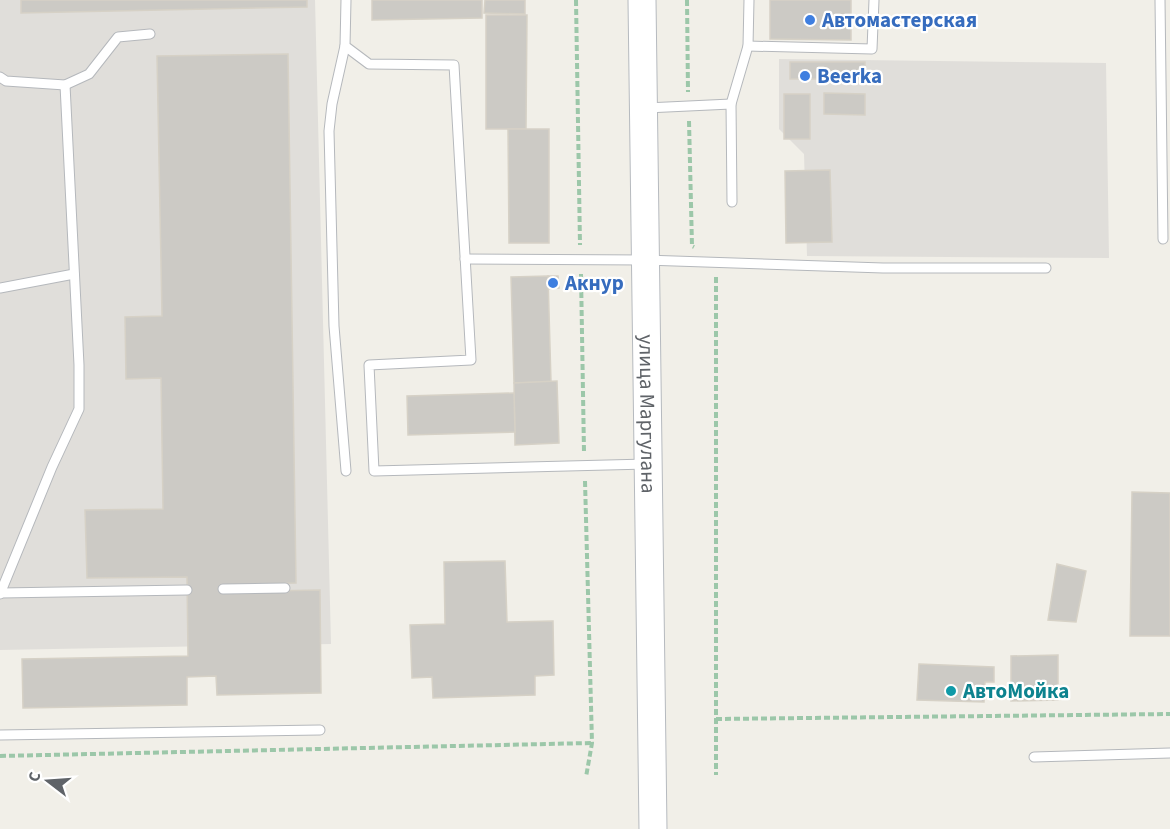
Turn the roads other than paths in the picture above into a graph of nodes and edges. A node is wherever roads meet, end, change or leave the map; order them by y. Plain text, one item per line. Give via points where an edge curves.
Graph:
1 (346, 0) edge
2 (642, 0) edge
3 (749, 0) edge
4 (874, 0) edge
5 (1160, 0) edge
6 (150, 34) dead end
7 (345, 46) junction
8 (748, 46) junction
9 (0, 77) edge
10 (65, 85) junction
11 (731, 104) junction
12 (644, 108) junction
13 (732, 202) dead end
14 (1163, 239) dead end
15 (465, 259) junction
16 (645, 260) junction
17 (1046, 268) dead end
18 (74, 274) junction
19 (0, 288) edge
20 (648, 464) junction
21 (345, 471) dead end
22 (0, 583) edge
23 (285, 588) dead end
24 (223, 589) dead end
25 (187, 590) dead end
26 (0, 593) edge
27 (320, 730) dead end
28 (0, 735) edge
29 (1170, 753) edge
30 (1034, 757) dead end
31 (653, 829) edge

1 - 7 lane
2 - 12 street, улица Маргулана
3 - 8 lane
4 - 8 lane via 872,49
5 - 14 lane
6 - 10 lane via 118,38 89,74
7 - 15 lane via 369,64 454,65
7 - 21 lane via 329,131 334,326
8 - 11 lane
9 - 10 lane via 6,81
10 - 18 lane
11 - 12 lane
11 - 13 lane
12 - 16 street, улица Маргулана
15 - 16 lane
15 - 20 lane via 471,360 369,365 374,471
16 - 17 lane via 883,268
16 - 20 street, улица Маргулана
18 - 19 lane
18 - 26 lane via 79,409
20 - 31 street, улица Маргулана
22 - 26 lane
23 - 24 lane
25 - 26 lane
27 - 28 lane
29 - 30 lane

